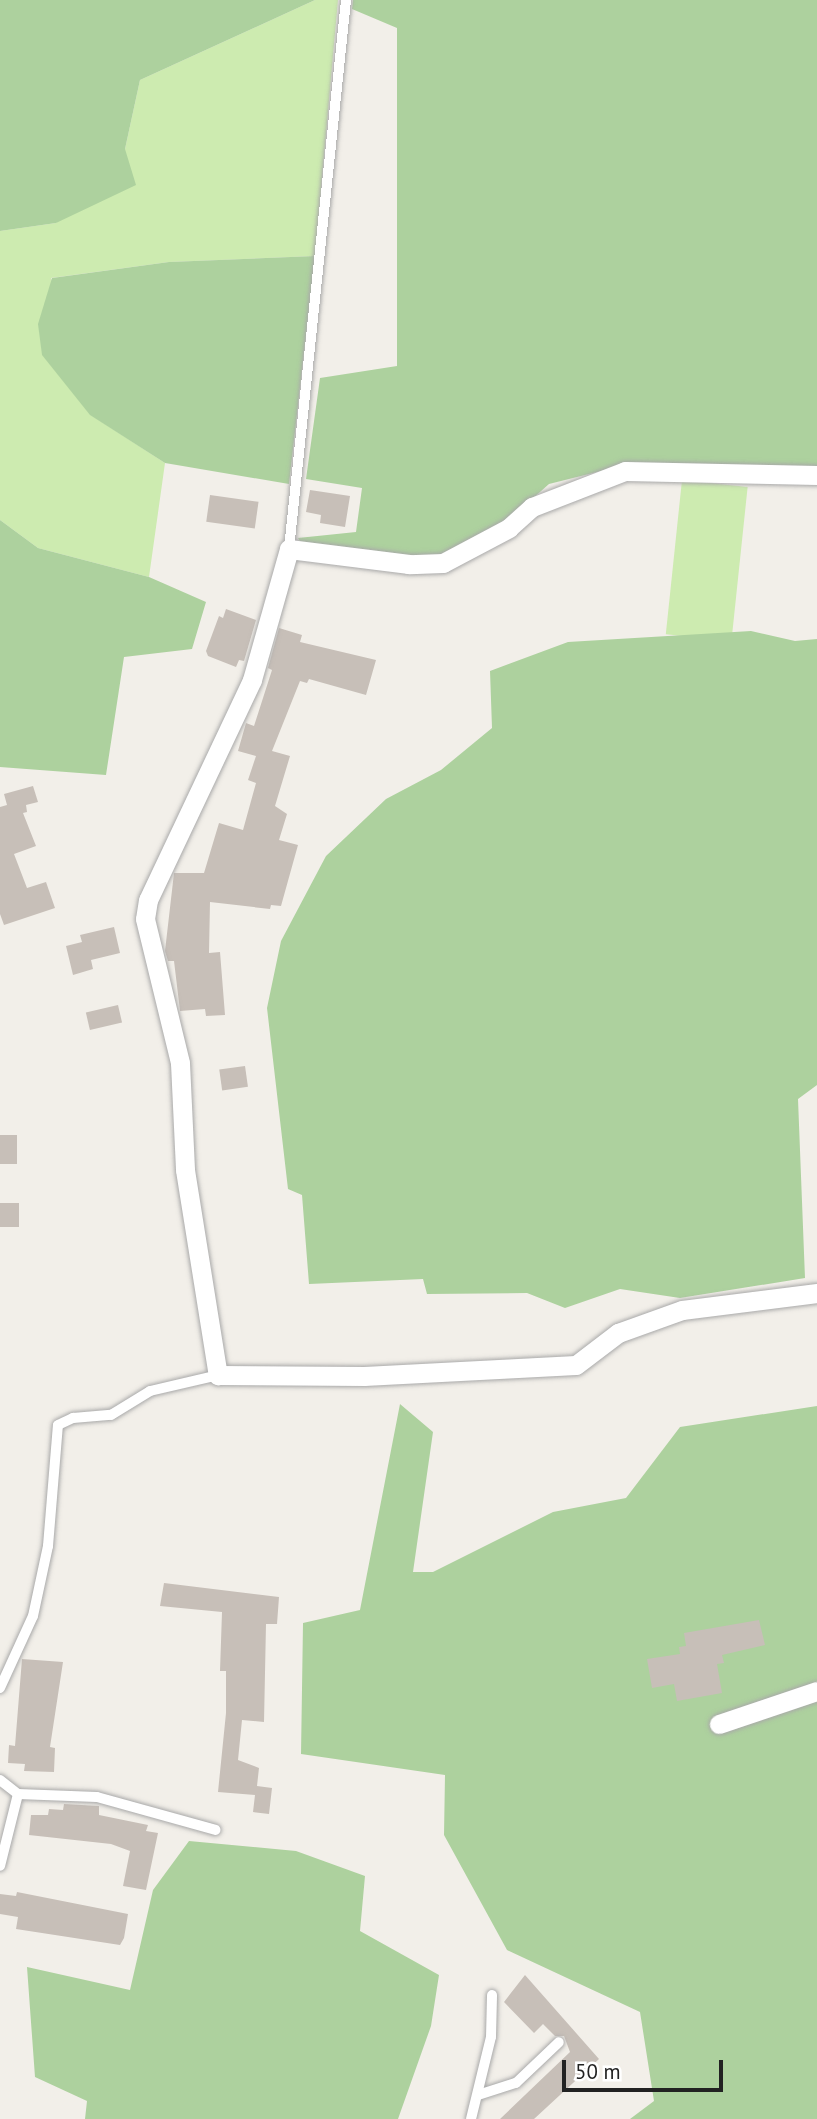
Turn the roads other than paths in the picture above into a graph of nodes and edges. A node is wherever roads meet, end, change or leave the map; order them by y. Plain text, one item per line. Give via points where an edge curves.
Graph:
1 (346, 0) edge
2 (817, 475) edge
3 (289, 549) junction
4 (817, 1293) edge
5 (218, 1375) junction
6 (0, 1688) edge
7 (817, 1691) edge
8 (719, 1724) dead end
9 (0, 1780) edge
10 (18, 1794) junction
11 (216, 1830) dead end
12 (0, 1867) edge
13 (492, 1995) dead end
14 (559, 2042) dead end
15 (478, 2095) junction
16 (471, 2119) edge

1 - 3 lane
2 - 3 street via 625,471 532,507 509,528 443,563 410,564
3 - 5 street via 253,680 148,900 145,919 180,1063 185,1170
4 - 5 street via 682,1310 618,1333 576,1365 364,1376
5 - 6 lane via 150,1391 111,1415 73,1418 58,1425 48,1546 33,1616
7 - 8 street
9 - 10 lane
10 - 11 lane via 97,1797
10 - 12 lane
13 - 15 lane via 491,2037
14 - 15 lane via 516,2083
15 - 16 lane

